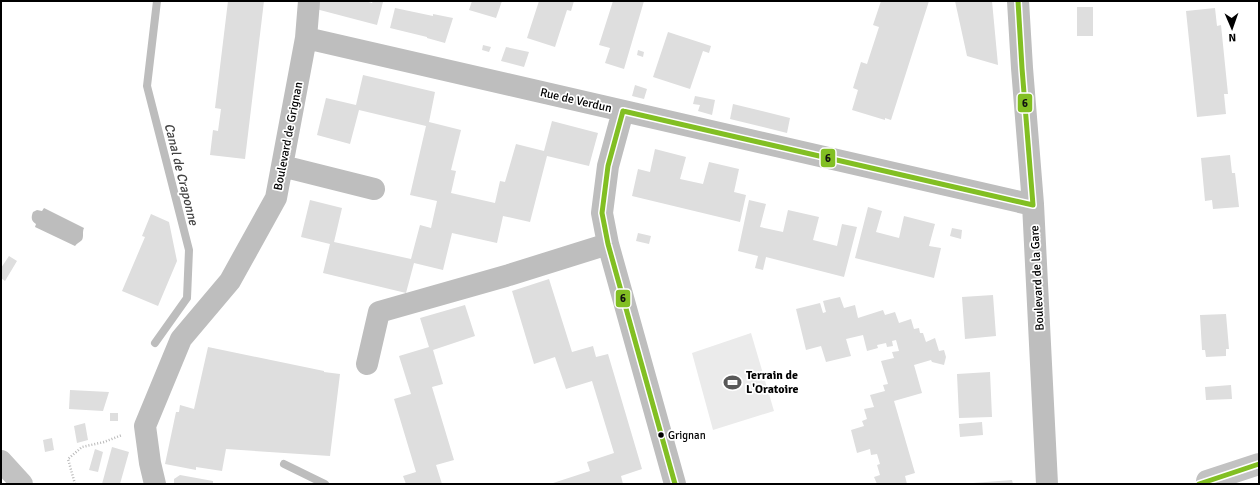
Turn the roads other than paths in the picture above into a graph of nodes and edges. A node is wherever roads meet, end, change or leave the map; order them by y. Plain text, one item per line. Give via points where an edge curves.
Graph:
1 (309, 1) edge
2 (1018, 1) edge
3 (306, 38) junction
4 (623, 111) junction
5 (282, 166) junction
6 (374, 189) dead end
7 (1033, 205) junction
8 (608, 244) junction
9 (367, 364) dead end
10 (1, 461) edge
11 (1259, 464) edge
12 (1207, 481) dead end
13 (22, 484) edge
14 (155, 484) edge
15 (675, 484) edge
16 (1047, 484) edge

1 - 3 street, Boulevard de Grignan
2 - 7 street, Boulevard de la Gare
3 - 4 street, Rue de Verdun
3 - 5 street, Boulevard de Grignan
4 - 7 street, Rue de Verdun
4 - 8 street via 608,166 602,213
5 - 6 street
5 - 14 street, Boulevard de Grignan via 276,198 230,281 181,339 145,426
7 - 16 street, Boulevard de la Gare
8 - 9 street via 379,312
8 - 15 street
10 - 13 main road
11 - 12 main road

